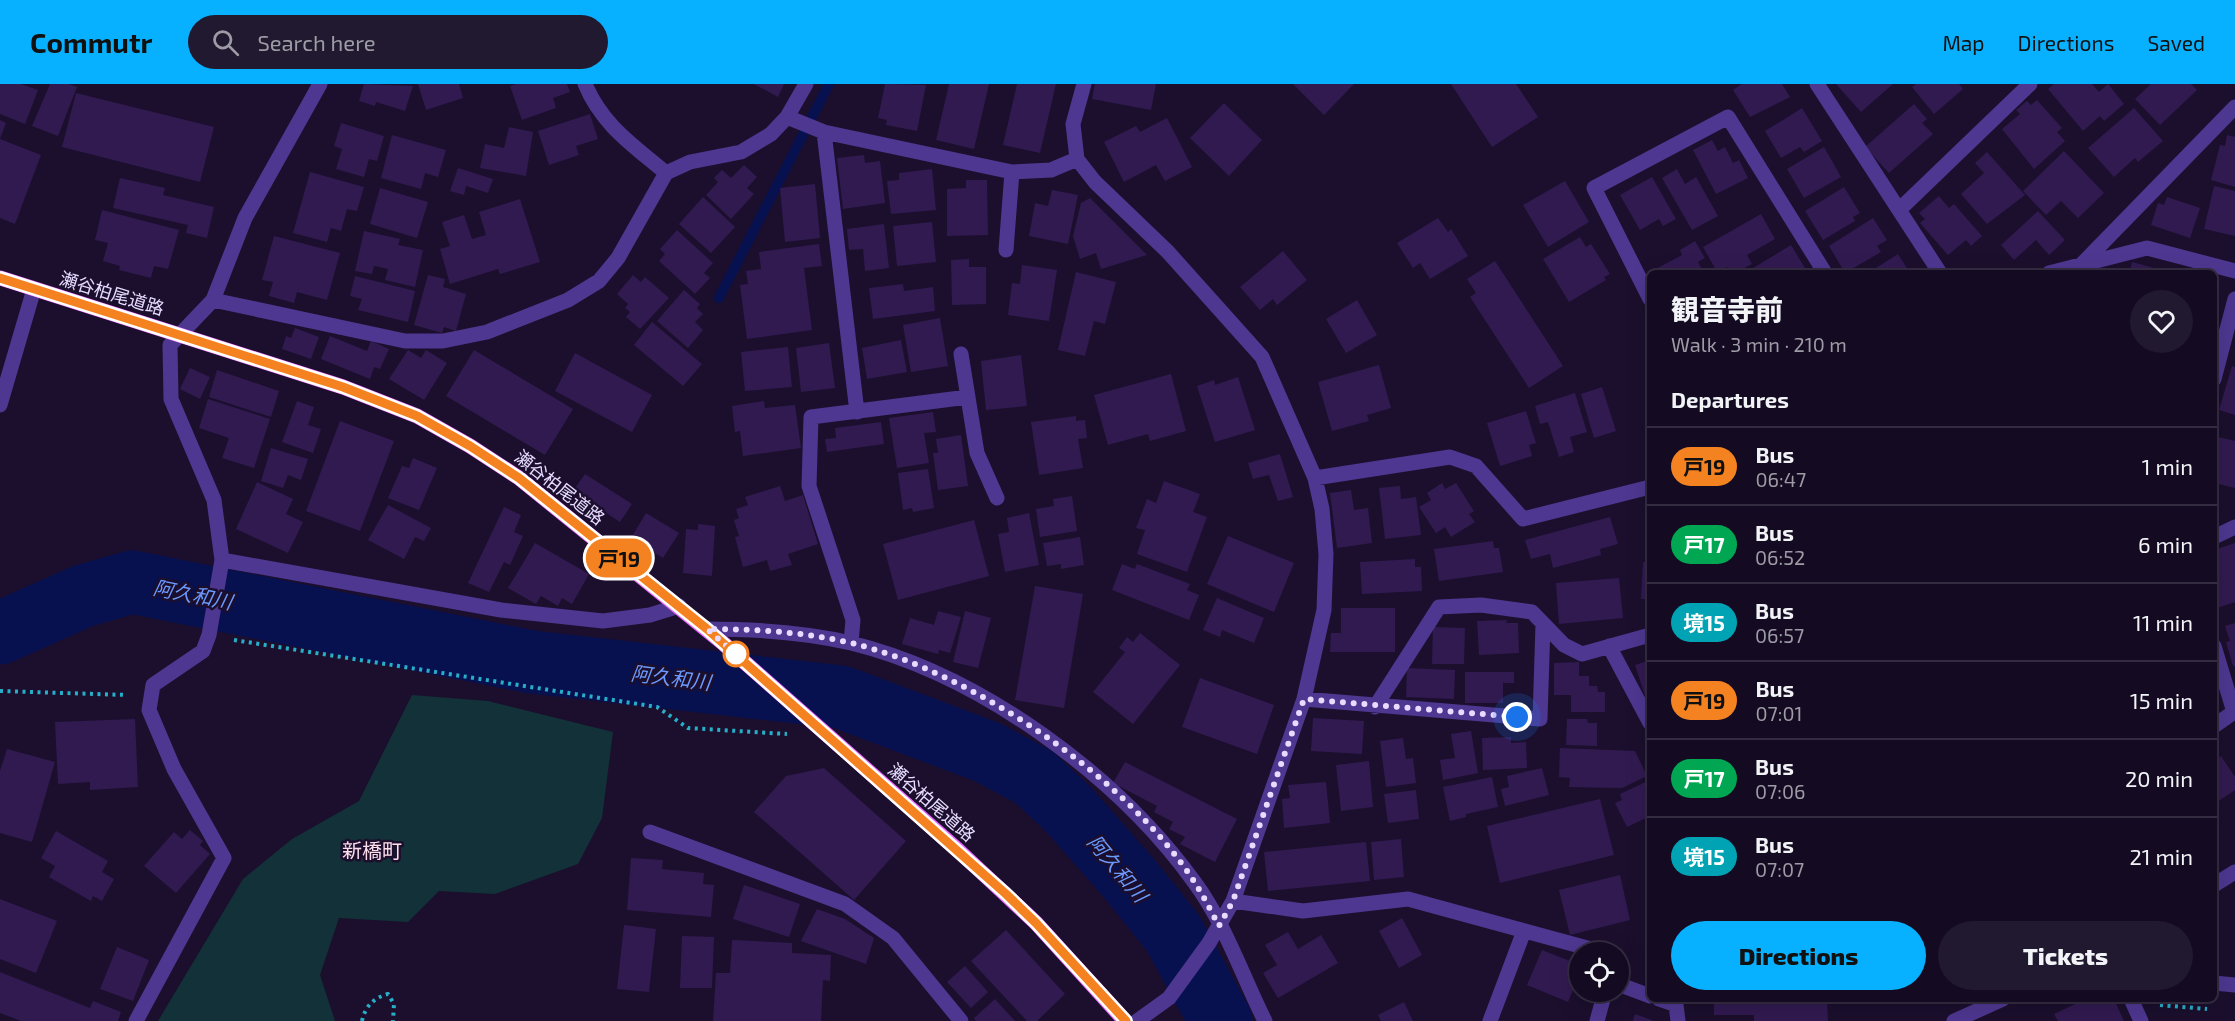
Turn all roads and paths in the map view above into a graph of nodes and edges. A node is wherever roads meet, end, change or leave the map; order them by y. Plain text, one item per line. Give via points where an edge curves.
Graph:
1 (320, 84) edge
2 (585, 84) edge
3 (806, 84) edge
4 (1084, 84) edge
5 (1817, 84) edge
6 (2030, 84) edge
7 (2235, 107) edge
8 (788, 117) junction
9 (824, 132) junction
10 (1077, 159) junction
11 (1012, 172) junction
12 (666, 173) junction
13 (1899, 210) junction
14 (1006, 250) dead end
15 (2081, 265) junction
16 (1824, 270) edge
17 (1938, 270) edge
18 (2061, 270) edge
19 (2235, 270) edge
20 (0, 278) edge
21 (34, 289) junction
22 (1647, 293) edge
23 (2235, 299) edge
24 (213, 300) junction
25 (181, 335) junction
26 (961, 354) dead end
27 (2217, 368) edge
28 (968, 397) junction
29 (0, 405) edge
30 (857, 412) junction
31 (1315, 478) junction
32 (1647, 488) edge
33 (997, 498) dead end
34 (2235, 527) edge
35 (2217, 536) edge
36 (221, 563) junction
37 (679, 606) junction
38 (1544, 624) junction
39 (707, 629) junction
40 (209, 636) junction
41 (1647, 636) edge
42 (852, 643) junction
43 (1609, 646) junction
44 (2217, 656) edge
45 (0, 691) edge
46 (152, 696) junction
47 (1304, 699) junction
48 (1375, 707) junction
49 (1647, 717) edge
50 (2217, 724) edge
51 (791, 734) dead end
52 (650, 832) dead end
53 (2235, 872) edge
54 (2217, 883) edge
55 (1233, 901) junction
56 (1219, 926) junction
57 (1524, 931) junction
58 (1569, 943) edge
59 (2217, 983) edge
60 (2235, 985) edge
61 (1629, 988) edge
62 (1647, 995) edge
63 (1602, 1002) edge
64 (1668, 1002) edge
65 (1996, 1002) edge
66 (2132, 1002) edge
67 (2142, 1002) edge
68 (2212, 1009) dead end
69 (136, 1021) edge
70 (362, 1021) edge
71 (393, 1021) edge
72 (961, 1021) edge
73 (1125, 1021) edge
74 (1137, 1021) edge
75 (1265, 1021) edge
76 (1491, 1021) edge
77 (1597, 1021) edge
78 (1678, 1021) edge
79 (1954, 1021) edge
80 (2141, 1021) edge

1 - 24 street via 245,218
2 - 12 street via 594,107 614,130
3 - 8 street
4 - 10 street via 1073,124
5 - 13 street
6 - 13 street
7 - 15 street
8 - 9 street
8 - 12 street via 771,134 741,152 690,162
9 - 11 street
9 - 30 street
10 - 11 street via 1051,170
10 - 31 street via 1095,182 1168,252 1262,357
11 - 14 street
12 - 24 street via 618,258 599,281 568,300 487,332 443,341 405,341
13 - 17 street
15 - 18 street
15 - 19 street via 2147,248
16 - 22 street via 1728,117 1594,188
20 - 21 main road, 瀬谷柏尾道路
21 - 25 main road, 瀬谷柏尾道路
21 - 29 street
23 - 27 street
24 - 25 street
25 - 36 street via 170,345 171,399 214,500
25 - 37 main road, 瀬谷柏尾道路 via 343,387 417,416 519,478
26 - 28 street
28 - 30 street
28 - 33 street via 977,453
30 - 42 street via 811,417 809,486 853,620
31 - 32 street via 1450,457 1476,466 1523,519
31 - 47 street via 1326,554 1324,610
34 - 35 street
36 - 37 street via 501,610 603,621 650,615
36 - 40 street
37 - 39 main road, 瀬谷柏尾道路
38 - 43 street via 1564,645 1582,654
38 - 48 street via 1532,612 1481,605 1438,607
38 - 48 street via 1540,719
39 - 42 street via 774,630
39 - 73 main road, 瀬谷柏尾道路 via 1036,923
40 - 46 street via 203,651 153,685
40 - 51 path via 657,707 688,728
41 - 43 street
42 - 56 street via 921,666 999,706 1112,788 1157,834 1197,885
43 - 49 street
44 - 50 street via 2234,712
45 - 46 path
46 - 69 street via 149,710 174,769 224,858
47 - 48 street
47 - 55 street
52 - 72 street via 845,904 893,938
53 - 54 street
55 - 56 street
55 - 57 street via 1303,911 1408,899
56 - 74 street via 1169,998
56 - 75 street
57 - 58 street
57 - 76 street
59 - 60 street
61 - 62 street
63 - 77 street
64 - 78 street via 1676,1005
65 - 79 street
66 - 80 street
67 - 68 path
70 - 71 path via 365,1009 379,996 388,994 394,1005

